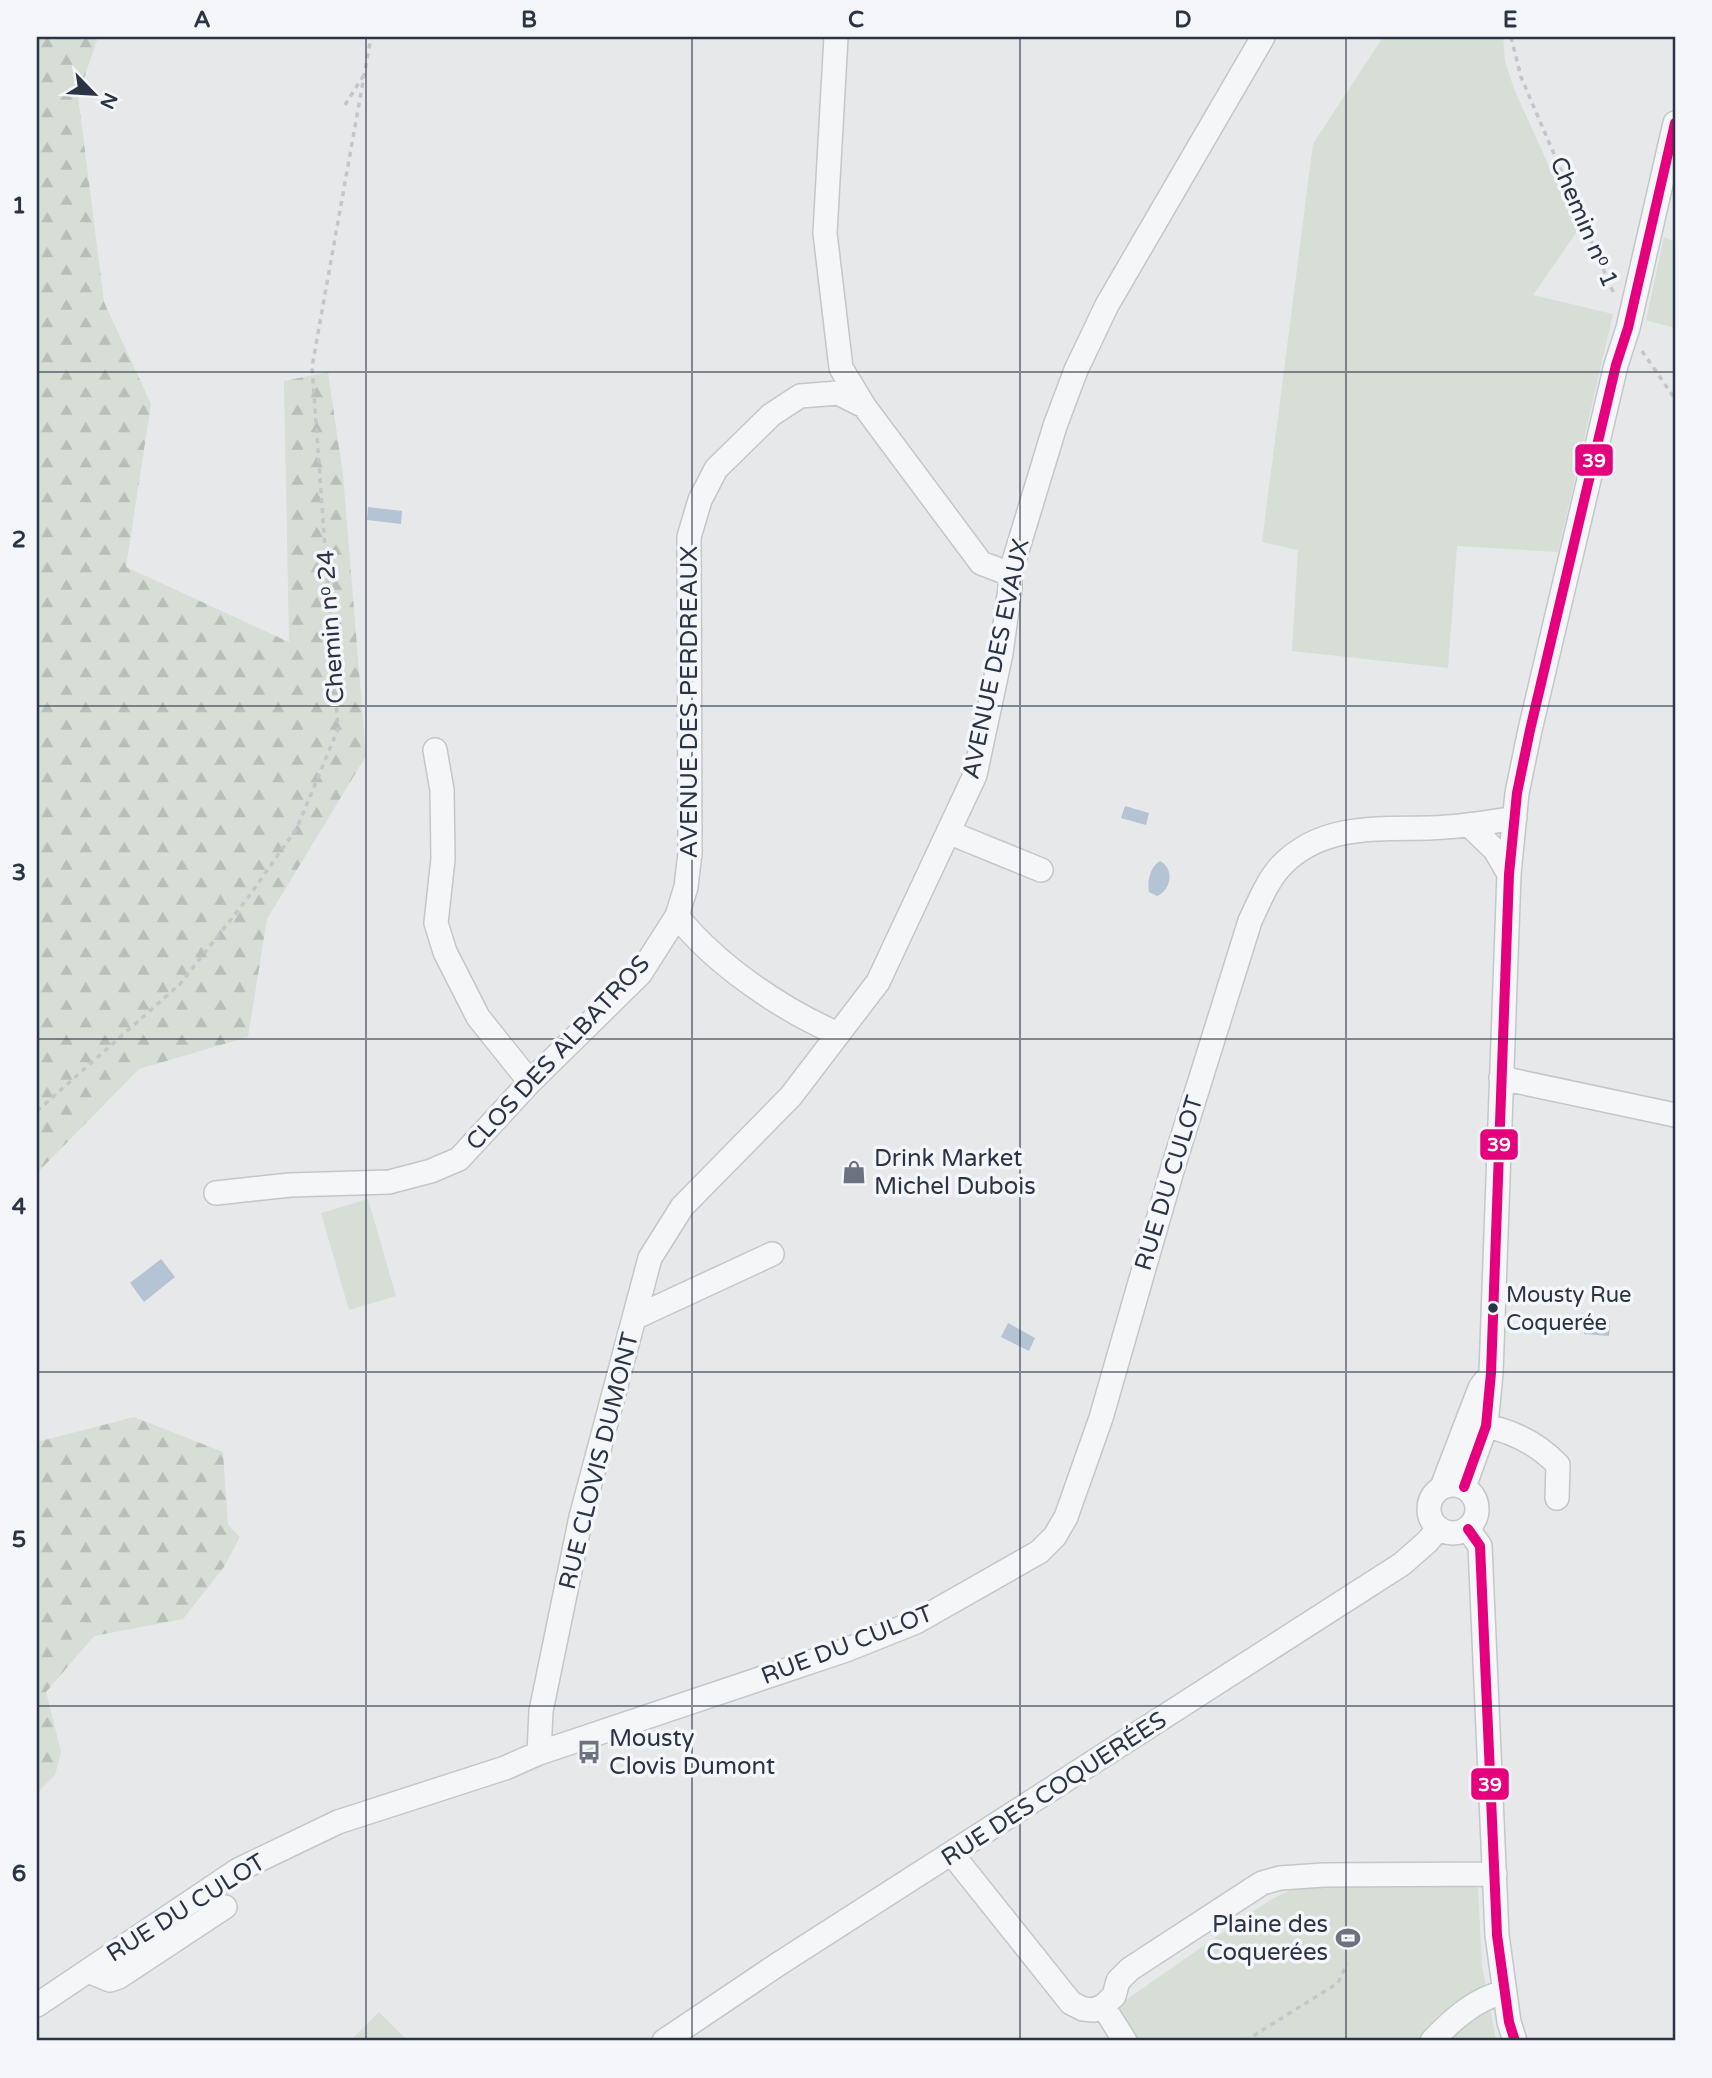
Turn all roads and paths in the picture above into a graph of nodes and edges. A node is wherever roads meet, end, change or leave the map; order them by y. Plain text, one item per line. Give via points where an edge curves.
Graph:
1 (371, 37) edge
2 (836, 37) edge
3 (1263, 37) edge
4 (1511, 37) edge
5 (366, 71) junction
6 (345, 105) dead end
7 (1675, 123) edge
8 (1628, 328) junction
9 (1675, 399) edge
10 (864, 406) junction
11 (1010, 575) junction
12 (435, 750) dead end
13 (1517, 793) junction
14 (1469, 825) junction
15 (1513, 828) junction
16 (948, 832) junction
17 (1041, 870) dead end
18 (1509, 874) junction
19 (677, 916) junction
20 (838, 1034) junction
21 (1501, 1079) junction
22 (530, 1082) junction
23 (37, 1111) edge
24 (1675, 1115) edge
25 (216, 1193) dead end
26 (772, 1254) dead end
27 (634, 1318) junction
28 (1491, 1373) junction
29 (1486, 1426) junction
30 (1453, 1487) junction
31 (1557, 1499) dead end
32 (1438, 1529) junction
33 (1468, 1529) junction
34 (539, 1753) junction
35 (951, 1854) junction
36 (1495, 1874) junction
37 (225, 1907) dead end
38 (1347, 1964) dead end
39 (88, 1970) junction
40 (1505, 1992) junction
41 (37, 2006) edge
42 (1102, 2006) junction
43 (664, 2041) edge
44 (1125, 2041) edge
45 (1245, 2041) edge
46 (1432, 2041) edge
47 (1515, 2041) edge

1 - 5 path, Chemin nᵒ 24
2 - 10 street via 825,233 841,368
3 - 11 street, AVENUE DES EVAUX via 1107,305 1081,359 1055,425
4 - 8 path, Chemin nᵒ 1 via 1521,77
5 - 6 path
5 - 23 path, Chemin nᵒ 24 via 312,367 338,729 297,828 247,899 180,984
7 - 8 street
8 - 9 path, Chemin nᵒ 1
8 - 13 street
10 - 11 street via 981,564
10 - 19 street, AVENUE DES PERDREAUX via 838,393 800,396 771,415 716,469 700,500 689,537 690,853
11 - 16 street, AVENUE DES EVAUX via 987,727 975,775
12 - 22 street via 442,790 443,859 436,923 449,961 478,1017
13 - 14 street
13 - 15 street
14 - 15 street, RUE DU CULOT
14 - 18 street via 1495,850
14 - 34 street, RUE DU CULOT via 1340,832 1281,865 1265,891 1250,920 1174,1164 1101,1418 1066,1517 1047,1544 916,1622
15 - 18 street
16 - 17 street
16 - 20 street, AVENUE DES EVAUX via 878,982
18 - 21 street
19 - 20 street via 695,939 763,992 802,1018
19 - 22 street, CLOS DES ALBATROS via 640,974
20 - 27 street, AVENUE DES EVAUX via 791,1096 682,1207 650,1258
21 - 24 street
21 - 28 street
22 - 25 street, CLOS DES ALBATROS via 459,1159 432,1171 389,1182
26 - 27 street, RUE CLOVIS DUMONT
27 - 34 street, RUE CLOVIS DUMONT via 582,1517 541,1711
28 - 29 street
28 - 30 street via 1480,1388
29 - 30 street
29 - 31 street via 1506,1430 1542,1448 1558,1465
30 - 32 street via 1434,1493 1429,1512
30 - 33 street via 1473,1495 1477,1507
32 - 33 street via 1452,1534
32 - 35 street, RUE DES COQUERÉES via 1402,1564
33 - 36 street via 1480,1546
34 - 39 street, RUE DU CULOT via 338,1822 250,1864
35 - 42 street via 1071,2003 1083,2009
35 - 43 street, RUE DES COQUERÉES
36 - 40 street
36 - 42 street via 1324,1875 1262,1883 1130,1969 1118,1981 1114,1996
37 - 39 street via 119,1977 110,1980
38 - 45 path via 1338,1983
39 - 41 street, RUE DU CULOT
40 - 46 street via 1488,1996
40 - 47 street
42 - 44 street

